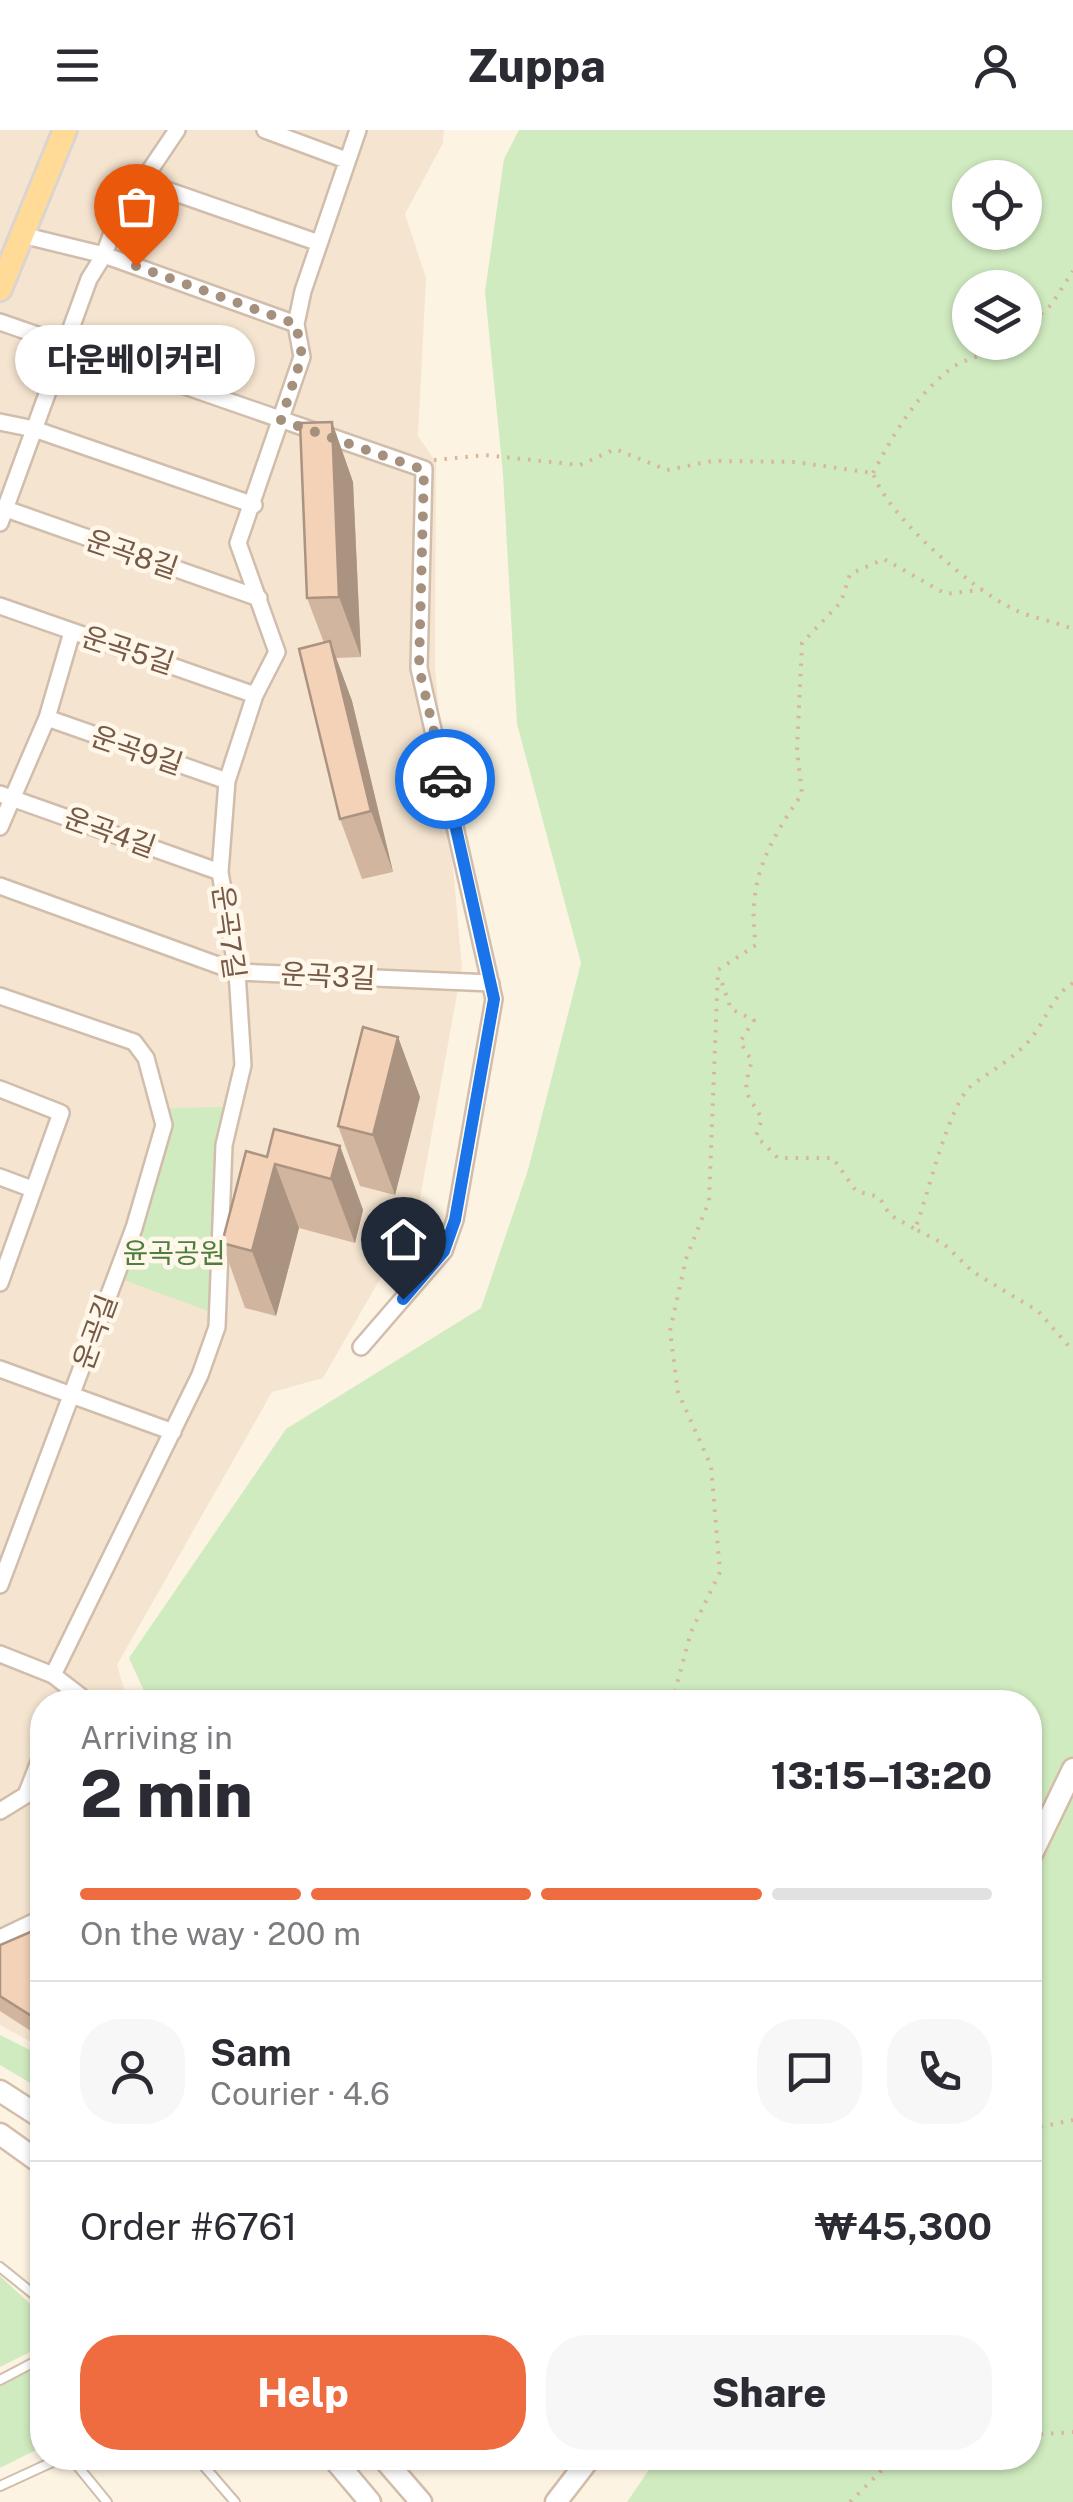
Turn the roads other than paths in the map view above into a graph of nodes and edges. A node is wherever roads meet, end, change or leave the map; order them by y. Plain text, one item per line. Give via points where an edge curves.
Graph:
1 (65, 130) edge
2 (177, 130) edge
3 (264, 130) edge
4 (358, 130) edge
5 (346, 160) junction
6 (141, 181) junction
7 (22, 235) junction
8 (319, 243) junction
9 (104, 255) junction
10 (0, 290) edge
11 (0, 322) edge
12 (296, 324) junction
13 (63, 348) junction
14 (281, 420) junction
15 (0, 422) edge
16 (34, 429) junction
17 (254, 505) junction
18 (3, 516) edge
19 (259, 598) junction
20 (0, 606) edge
21 (72, 632) junction
22 (255, 695) junction
23 (47, 718) junction
24 (228, 781) junction
25 (5, 795) edge
26 (0, 827) edge
27 (220, 872) junction
28 (0, 886) edge
29 (237, 972) junction
30 (491, 984) junction
31 (0, 996) edge
32 (0, 1090) edge
33 (0, 1177) edge
34 (32, 1190) junction
35 (1, 1280) edge
36 (361, 1347) dead end
37 (0, 1369) edge
38 (72, 1396) junction
39 (173, 1432) junction
40 (0, 1585) edge
41 (0, 1654) edge
42 (53, 1675) junction
43 (64, 1690) edge
44 (1073, 1768) edge
45 (30, 1784) edge
46 (0, 1810) edge
47 (1042, 1833) edge
48 (30, 1924) edge
49 (0, 1938) edge
50 (0, 2091) edge
51 (30, 2110) edge
52 (0, 2134) edge
53 (30, 2155) edge
54 (0, 2267) edge
55 (30, 2291) edge
56 (30, 2364) edge
57 (0, 2380) edge
58 (35, 2470) edge
59 (81, 2470) edge
60 (208, 2470) edge
61 (343, 2470) edge
62 (393, 2470) edge
63 (581, 2470) edge
64 (0, 2486) edge
65 (107, 2502) edge
66 (236, 2502) edge
67 (370, 2502) edge
68 (421, 2502) edge
69 (556, 2502) edge

1 - 7 main road
2 - 6 street, 운곡8길
3 - 5 street
4 - 5 street, 운곡7길
5 - 8 street, 운곡7길
6 - 8 street
6 - 9 street, 운곡8길
7 - 9 street
7 - 10 main road
8 - 12 street, 운곡7길
9 - 12 street
9 - 13 street, 운곡8길
11 - 13 street
12 - 14 street, 운곡7길 via 302,356
13 - 14 street
13 - 16 street, 운곡8길
14 - 17 street, 운곡7길
14 - 30 street via 424,470 419,668
15 - 16 street
16 - 17 street
16 - 18 street, 운곡8길
17 - 19 street, 운곡7길 via 238,543
18 - 19 street, 운곡8길
19 - 22 street, 운곡7길 via 277,652
20 - 21 street, 운곡5길
21 - 22 street, 운곡5길
21 - 23 street
22 - 24 street, 운곡7길
23 - 24 street, 운곡9길
23 - 25 street
24 - 27 street, 운곡7길
25 - 26 street
25 - 27 street, 운곡4길
27 - 29 street, 운곡7길
28 - 29 street, 운곡3길
29 - 30 street, 운곡3길
29 - 39 street, 운곡7길 via 242,1064 222,1160 217,1327
30 - 36 street via 494,999 444,1251
31 - 38 street, 운곡길 via 134,1042 146,1058 164,1125
32 - 34 street via 61,1113
33 - 34 street
34 - 35 street
37 - 38 street
38 - 39 street
38 - 40 street, 운곡길
39 - 42 street, 운곡7길
41 - 42 street
42 - 43 street
44 - 47 main road
45 - 46 street
48 - 49 street
50 - 51 main road
52 - 53 main road
54 - 55 lane
56 - 57 lane
58 - 64 lane
59 - 65 lane
60 - 66 lane
61 - 67 main road
62 - 68 main road
63 - 69 main road

